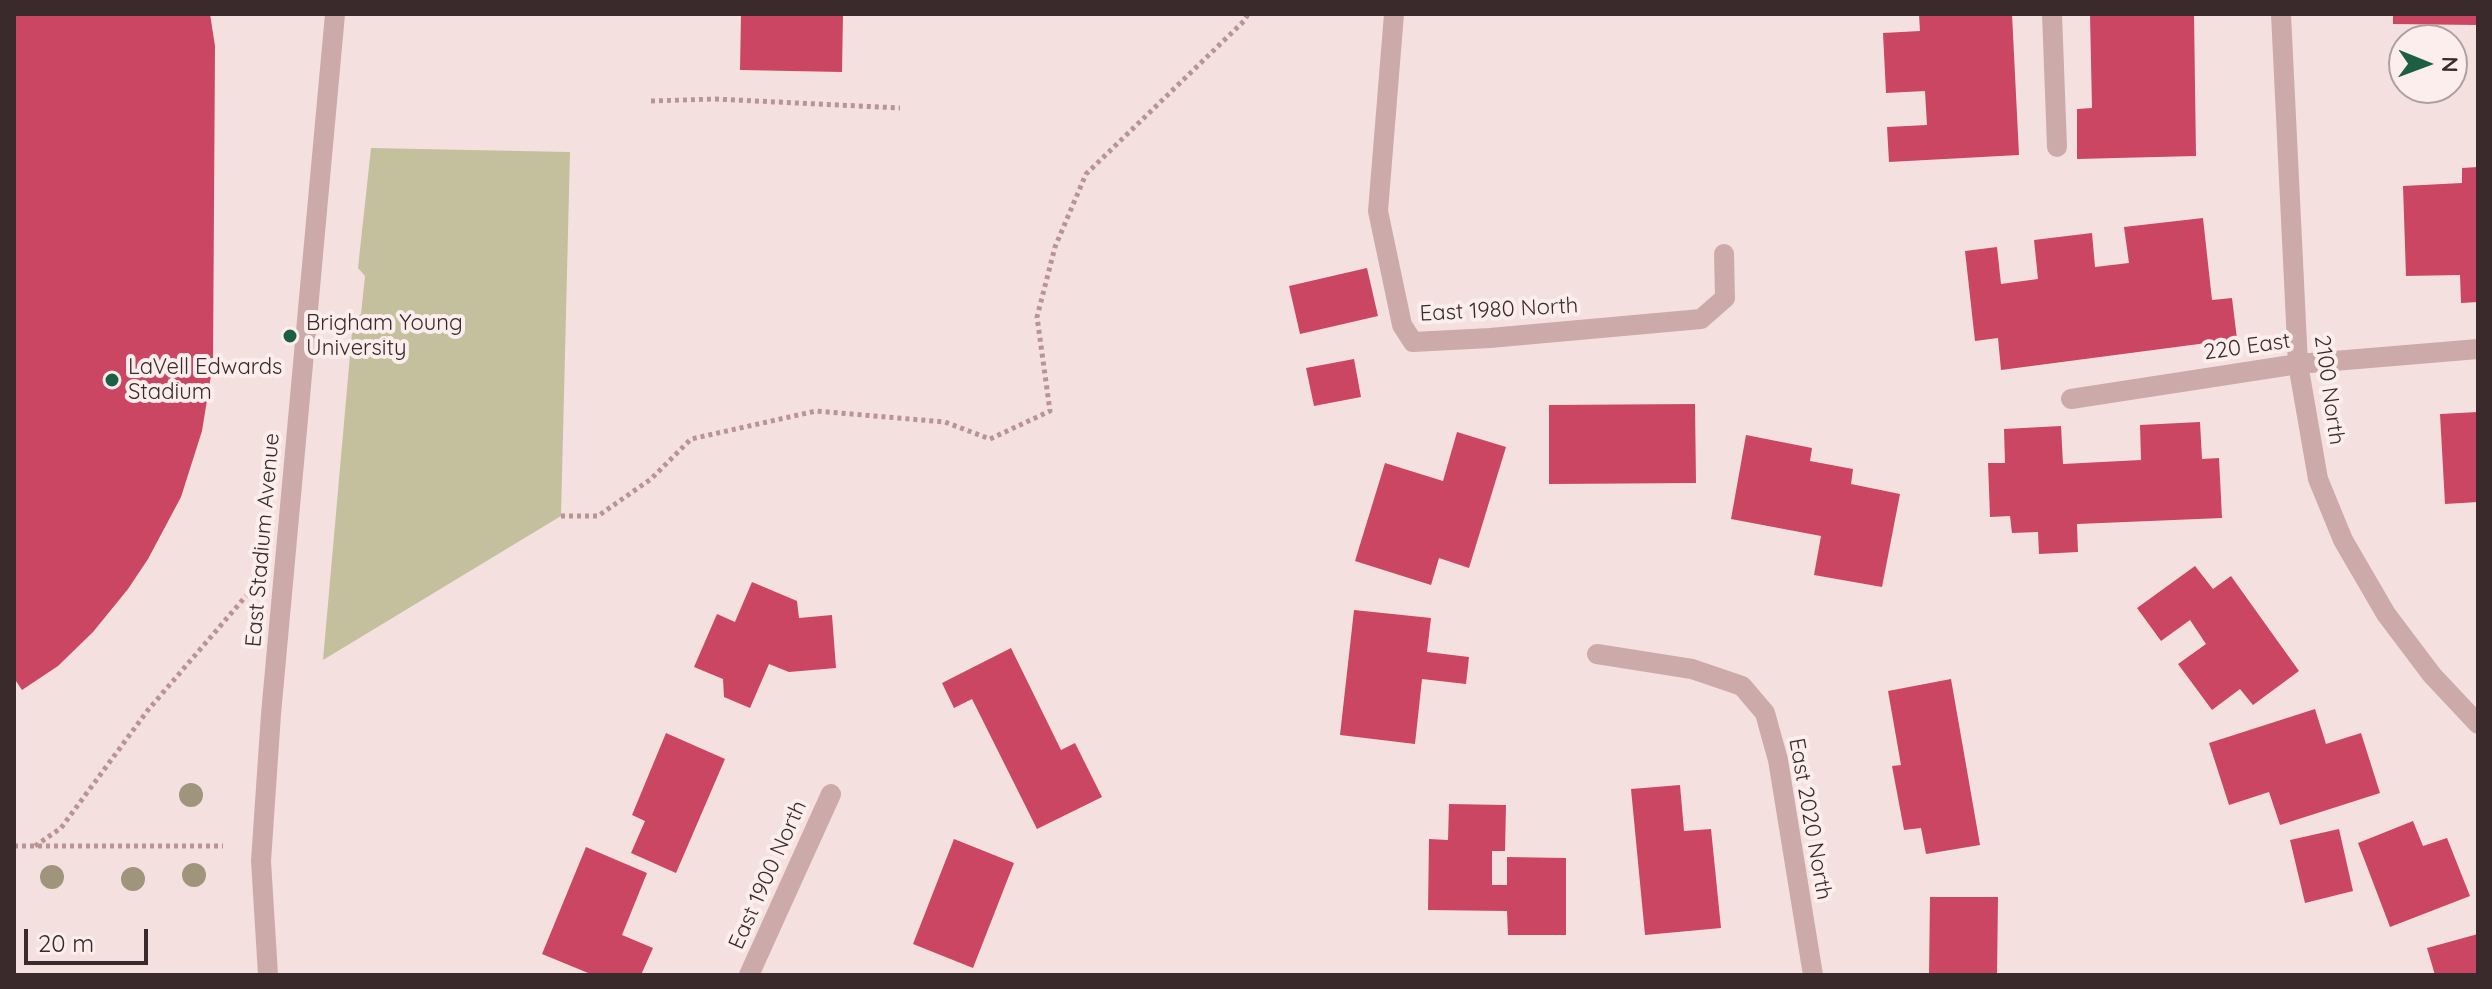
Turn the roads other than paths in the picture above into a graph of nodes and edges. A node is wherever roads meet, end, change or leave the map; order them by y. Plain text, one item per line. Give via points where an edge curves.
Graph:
1 (335, 14) edge
2 (1394, 14) edge
3 (2052, 14) edge
4 (2281, 14) edge
5 (2057, 147) dead end
6 (1724, 254) dead end
7 (2478, 349) edge
8 (2298, 364) junction
9 (2071, 399) dead end
10 (1597, 654) dead end
11 (2478, 724) edge
12 (831, 794) dead end
13 (268, 975) edge
14 (749, 975) edge
15 (1813, 975) edge

1 - 13 street, East Stadium Avenue via 262,846
2 - 6 street, East 1980 North via 1378,211 1402,325 1413,342 1701,319 1725,298
3 - 5 street
4 - 8 street, 2100 North
7 - 8 street, 220 East
8 - 9 street, 220 East
8 - 11 street, 2100 North via 2318,479 2343,540 2386,614
10 - 15 street, East 2020 North via 1692,669 1742,686 1765,713 1778,760
12 - 14 street, East 1900 North

